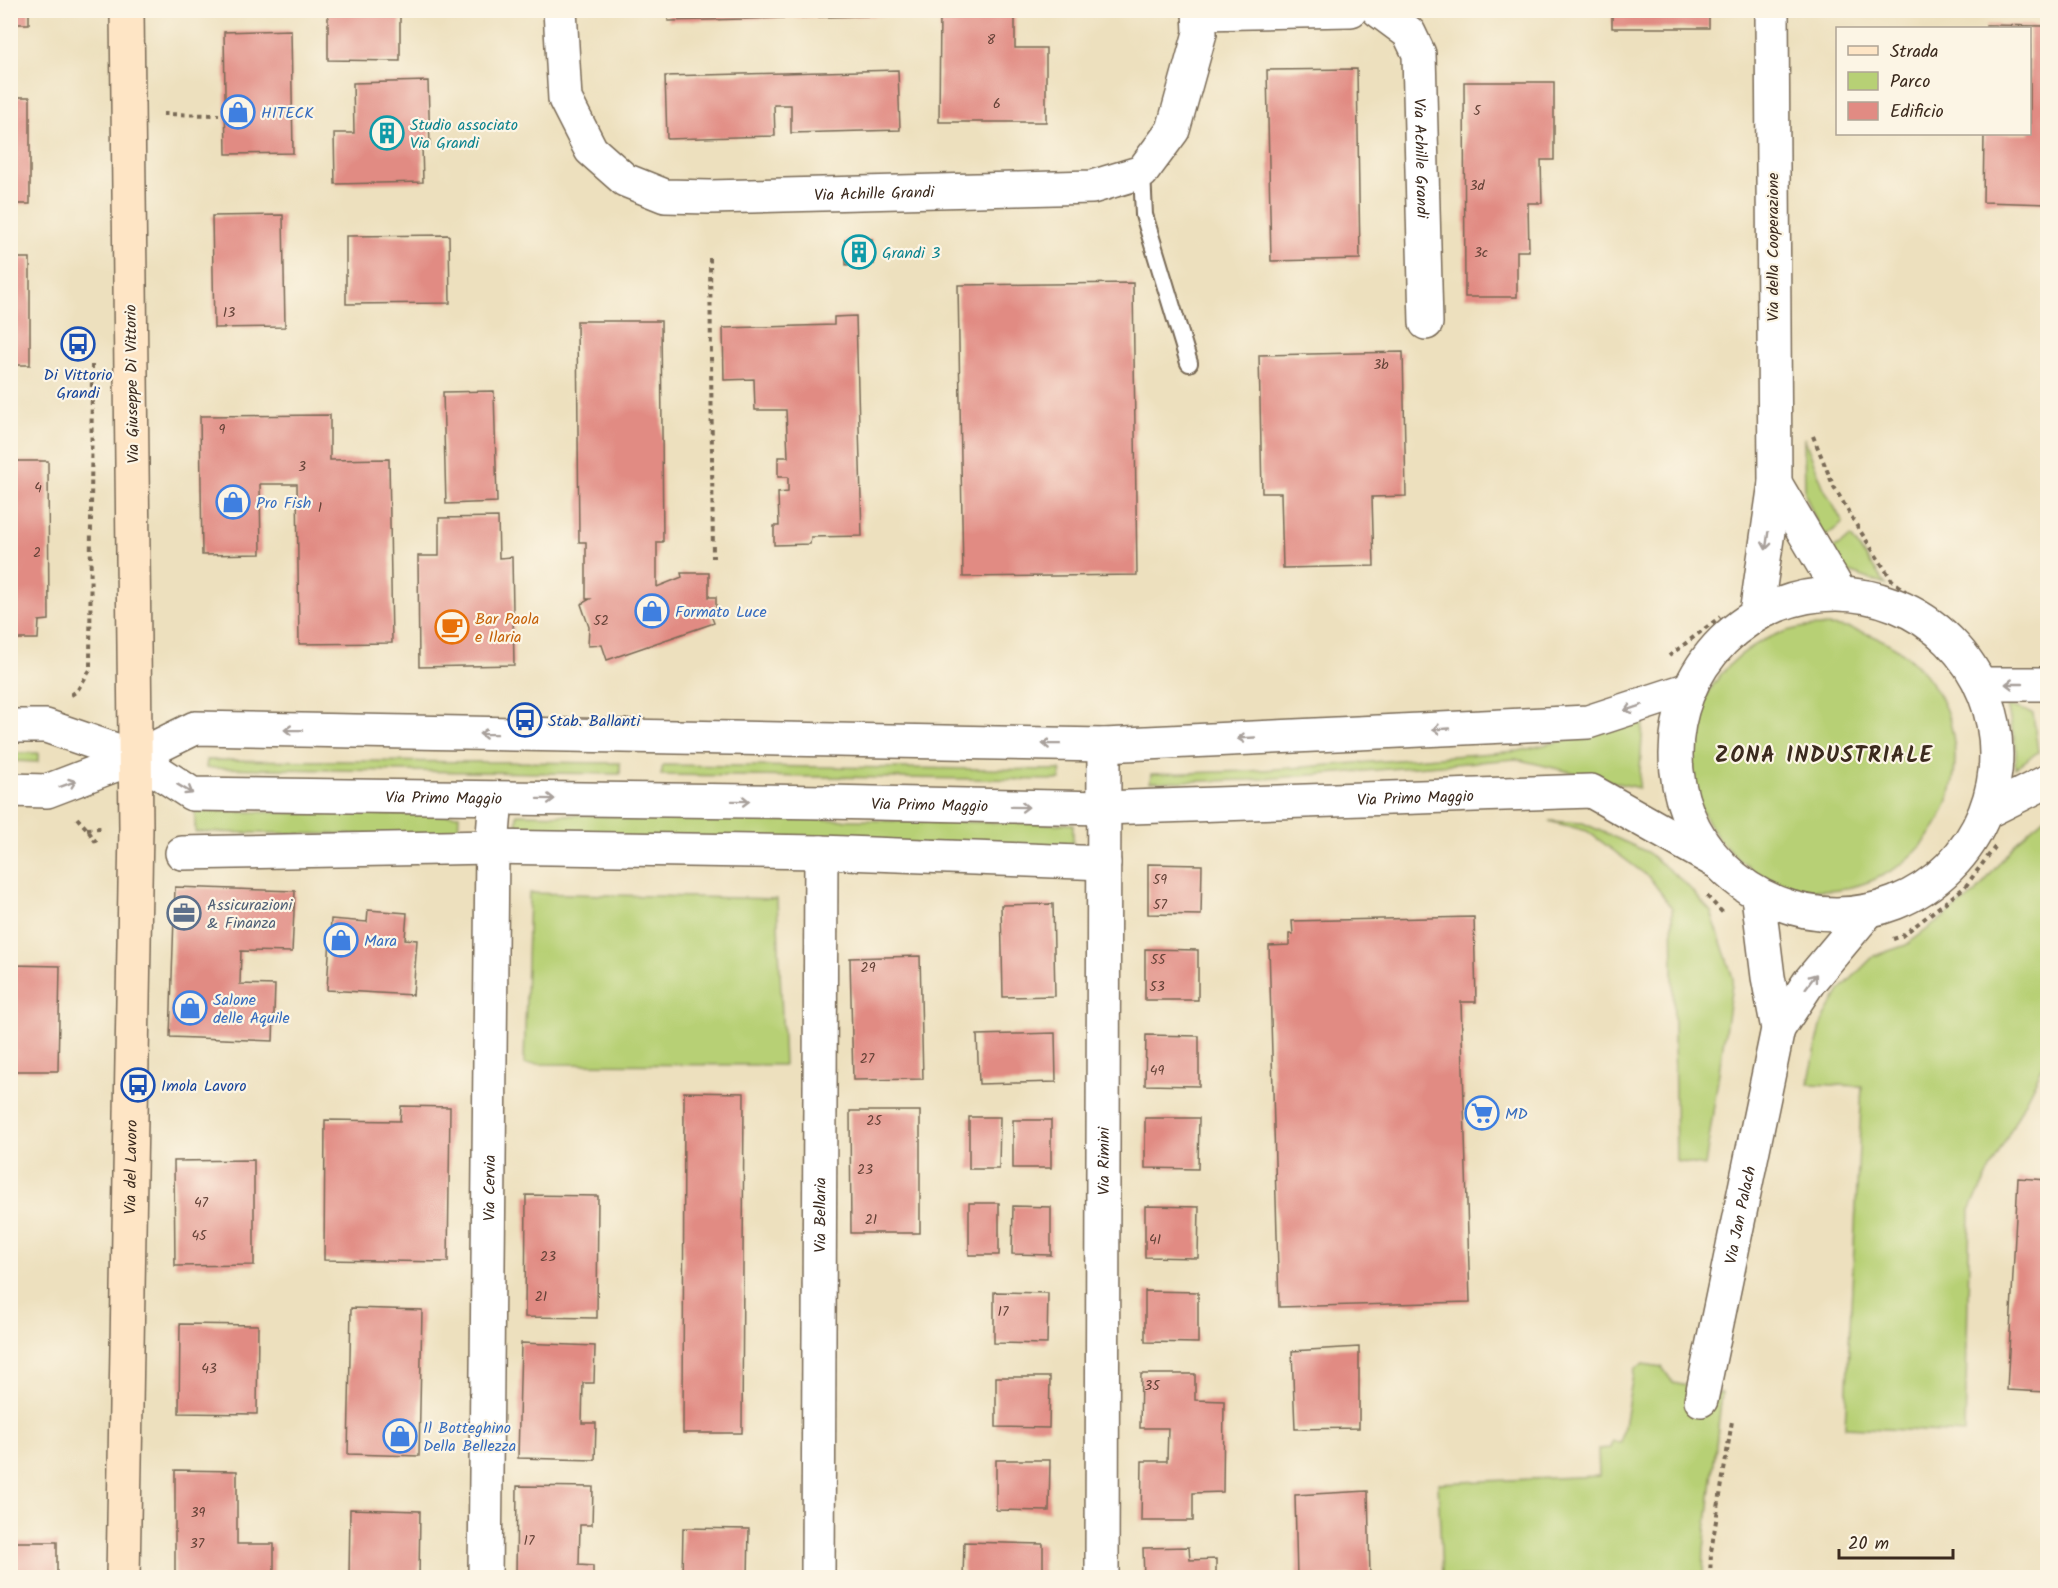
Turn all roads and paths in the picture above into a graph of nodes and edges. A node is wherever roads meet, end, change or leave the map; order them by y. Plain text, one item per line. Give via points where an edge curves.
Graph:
1 (127, 10) edge
2 (560, 10) edge
3 (1351, 10) edge
4 (1378, 10) edge
5 (1772, 10) edge
6 (1199, 12) edge
7 (157, 114) dead end
8 (219, 115) dead end
9 (1142, 172) junction
10 (710, 258) dead end
11 (1426, 323) dead end
12 (1189, 363) dead end
13 (1811, 433) dead end
14 (1775, 483) junction
15 (713, 558) dead end
16 (1840, 593) junction
17 (1756, 614) junction
18 (1977, 650) dead end
19 (90, 670) dead end
20 (1981, 684) junction
21 (1689, 689) junction
22 (69, 696) dead end
23 (2046, 699) edge
24 (10, 726) edge
25 (1104, 745) junction
26 (2047, 748) edge
27 (136, 757) junction
28 (2048, 781) edge
29 (10, 790) edge
30 (496, 798) junction
31 (1103, 808) junction
32 (1988, 811) junction
33 (71, 812) dead end
34 (1998, 843) dead end
35 (492, 847) junction
36 (820, 852) junction
37 (103, 853) dead end
38 (182, 853) dead end
39 (1715, 861) junction
40 (1104, 863) junction
41 (1703, 892) dead end
42 (1758, 896) junction
43 (1866, 914) junction
44 (1725, 916) dead end
45 (1884, 942) dead end
46 (1778, 1029) junction
47 (1701, 1400) dead end
48 (1733, 1413) dead end
49 (123, 1578) edge
50 (485, 1578) edge
51 (818, 1578) edge
52 (1102, 1578) edge
53 (1710, 1578) edge

1 - 27 main road, Via Giuseppe Di Vittorio
2 - 9 street, Via Achille Grandi via 565,99 591,150 625,180 664,196 1092,188
3 - 6 street
4 - 11 street, Via Achille Grandi via 1409,33 1419,54
5 - 14 street, Via della Cooperazione
6 - 9 street via 1200,33 1173,130
7 - 8 path
9 - 12 lane via 1144,215
10 - 15 path
13 - 18 path via 1833,485 1892,580
14 - 16 street
14 -> 17 street, Via della Cooperazione
16 - 17 street, Via Primo Maggio via 1796,598
16 - 20 street, Via Primo Maggio via 1883,600 1923,619 1956,648
17 - 21 street, Via Primo Maggio via 1716,646
19 - 22 path via 77,692
23 -> 20 street
20 - 32 street, Via Primo Maggio via 1995,725 1997,768
21 -> 25 street via 1588,722
21 - 39 street, Via Primo Maggio via 1676,733 1677,778 1690,822
23 - 26 path
24 - 27 street, Via Primo Maggio via 46,726
25 -> 27 street via 195,728
25 - 31 street, Via Rimini
29 -> 27 street via 47,791
27 -> 30 street, Via Primo Maggio via 192,794
27 - 49 main road, Via del Lavoro
28 - 32 street
30 -> 31 street, Via Primo Maggio
30 - 35 street, Via Cervia
31 - 39 street, Via Primo Maggio via 1591,791
31 - 40 street, Via Rimini
32 - 43 street, Via Primo Maggio via 1960,859 1917,894
33 - 37 path
34 - 45 path via 1965,887 1902,936
35 - 36 street
35 - 38 street
35 - 50 street, Via Cervia
36 - 40 street
36 - 51 street, Via Bellaria
39 - 42 street, Via Primo Maggio
40 - 52 street, Via Rimini
41 - 44 path
42 - 43 street, Via Primo Maggio via 1810,914
42 - 46 street, Via Jan Palach
46 -> 43 street, Via Jan Palach via 1809,982
46 - 47 street, Via Jan Palach
48 - 53 path

